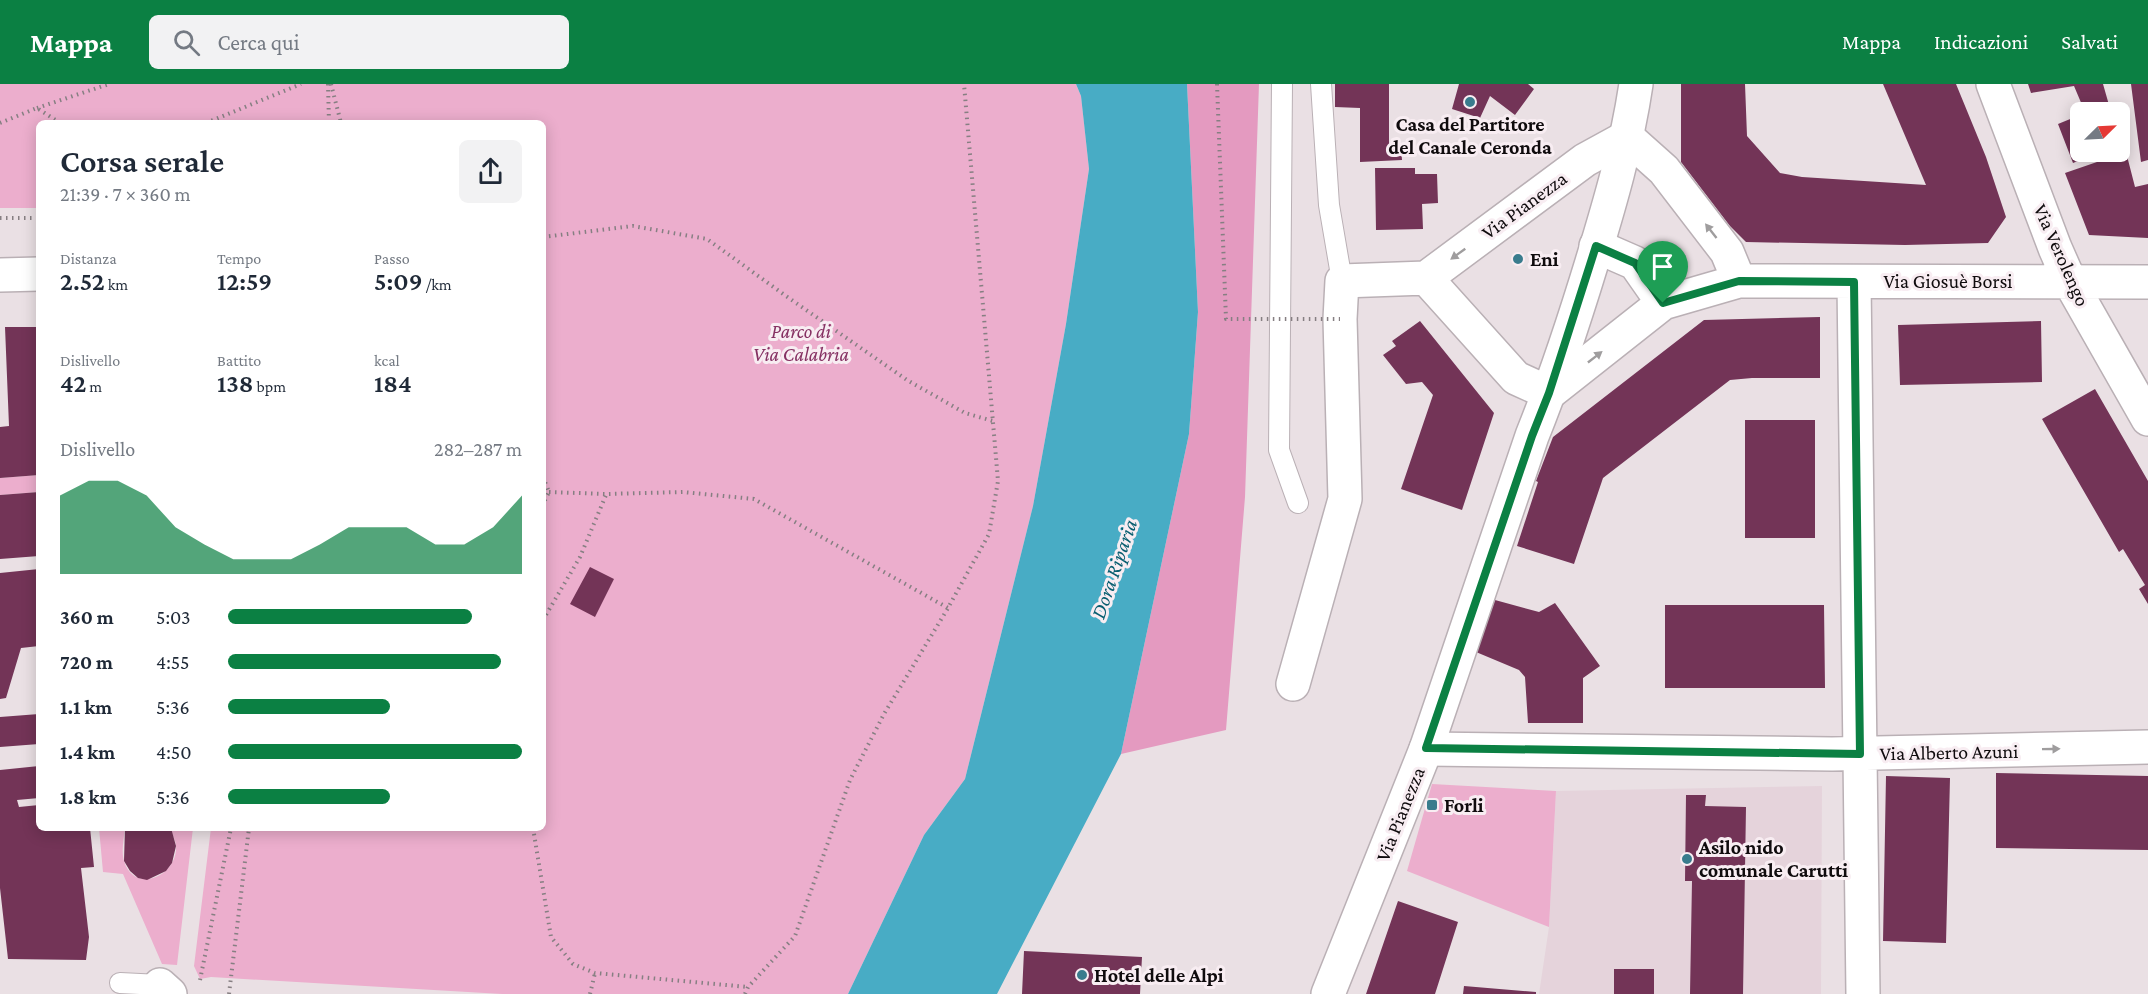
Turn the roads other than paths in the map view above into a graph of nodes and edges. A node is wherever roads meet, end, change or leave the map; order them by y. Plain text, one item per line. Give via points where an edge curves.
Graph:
1 (1282, 84) edge
2 (1322, 84) edge
3 (1636, 84) edge
4 (1993, 84) edge
5 (1627, 137) junction
6 (1596, 246) junction
7 (0, 274) edge
8 (36, 274) edge
9 (1426, 278) junction
10 (1342, 281) junction
11 (1739, 281) junction
12 (1854, 282) junction
13 (2070, 282) junction
14 (2148, 282) edge
15 (1663, 303) junction
16 (1549, 393) junction
17 (2148, 419) edge
18 (1298, 503) dead end
19 (1293, 684) dead end
20 (2148, 747) edge
21 (1426, 748) junction
22 (1860, 754) junction
23 (120, 984) dead end
24 (176, 988) edge
25 (1328, 994) edge
26 (1863, 994) edge

1 - 18 lane via 1279,450
2 - 10 lane via 1329,205
3 - 5 street, Via Pianezza
4 - 13 street, Via Verolengo
5 - 6 street, Via Pianezza
5 -> 9 street, Via Pianezza via 1585,160
11 -> 5 street via 1727,252 1671,179
6 - 15 street via 1635,263
6 - 16 street, Via Pianezza
7 - 8 street
9 - 10 street
9 - 16 street via 1516,378
10 - 19 street via 1345,499
11 - 12 street, Via Giosuè Borsi
11 - 15 street, Via Giosuè Borsi
12 - 13 street, Via Giosuè Borsi
12 - 22 street
13 - 14 street, Via Giosuè Borsi
13 - 17 street, Via Verolengo
16 -> 15 street
16 - 21 street, Via Pianezza
22 -> 20 street, Via Alberto Azuni
21 - 22 street, Via Alberto Azuni
21 - 25 street, Via Pianezza
22 - 26 street
23 - 24 lane

